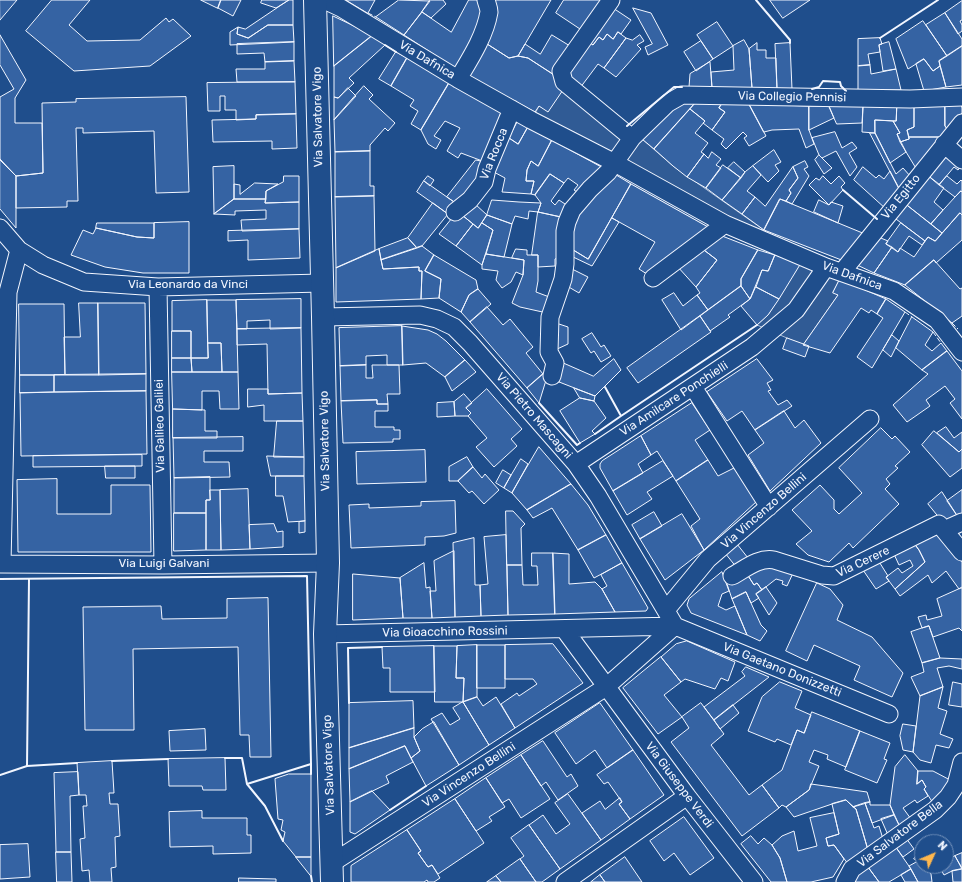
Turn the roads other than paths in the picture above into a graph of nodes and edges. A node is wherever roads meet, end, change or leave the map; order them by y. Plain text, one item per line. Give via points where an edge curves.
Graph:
1 (315, 0) edge
2 (324, 0) edge
3 (486, 0) edge
4 (610, 0) edge
5 (458, 79) junction
6 (962, 97) edge
7 (512, 109) junction
8 (962, 123) edge
9 (634, 136) junction
10 (944, 144) junction
11 (962, 160) edge
12 (612, 168) junction
13 (455, 212) dead end
14 (725, 224) junction
15 (0, 228) edge
16 (19, 250) junction
17 (826, 267) junction
18 (842, 272) junction
19 (654, 278) dead end
20 (322, 284) junction
21 (158, 287) junction
22 (323, 317) junction
23 (962, 352) edge
24 (552, 376) dead end
25 (693, 386) junction
26 (870, 419) dead end
27 (576, 464) junction
28 (769, 507) junction
29 (962, 522) edge
30 (944, 530) junction
31 (962, 552) edge
32 (328, 563) junction
33 (1, 564) edge
34 (162, 565) junction
35 (732, 576) dead end
36 (666, 610) junction
37 (675, 626) junction
38 (564, 629) junction
39 (325, 634) junction
40 (606, 687) junction
41 (889, 714) dead end
42 (962, 762) edge
43 (962, 766) edge
44 (687, 796) junction
45 (332, 872) edge
46 (565, 882) edge
47 (754, 882) edge
48 (845, 882) edge

1 - 20 street, Via Salvatore Vigo
2 - 5 street, Via Dafnica
3 - 5 street via 489,11 481,36
4 - 9 street via 561,71 564,82
5 - 7 street, Via Dafnica
6 - 9 street, Via Collegio Pennisi via 910,99 682,95 668,103
7 - 12 street, Via Dafnica
7 - 13 street, Via Rocca via 487,168 484,182 470,200
8 - 10 street, Via Egitto
9 - 12 street, Via Collegio Pennisi
10 - 11 street
10 - 18 street, Via Egitto
12 - 14 street, Via Dafnica
12 - 24 street, Via Collegio Pennisi via 590,188 572,210 566,222 563,279 550,317 549,352 555,363
14 - 17 street, Via Dafnica
14 - 19 street
15 - 16 street, Via Leonardo da Vinci
16 - 21 street, Via Leonardo da Vinci via 43,265 84,282
16 - 33 street via 8,292
17 - 18 street, Via Dafnica
17 - 25 street, Via Amilcare Ponchielli via 796,310 752,347
18 - 23 street, Via Dafnica via 894,291 937,320
20 - 21 street, Via Leonardo da Vinci
20 - 22 street, Via Salvatore Vigo
21 - 34 street, Via Galileo Galilei
22 - 27 street, Via Pietro Mascagni via 420,315 437,318 454,328 470,343
22 - 32 street, Via Salvatore Vigo
25 - 27 street, Via Amilcare Ponchielli
25 - 28 street
26 - 28 street, Via Vincenzo Bellini
27 - 36 street, Via Pietro Mascagni
28 - 36 street, Via Vincenzo Bellini via 708,559
29 - 30 street
30 - 31 street
30 - 35 street, Via Cerere via 939,524 834,576 822,575 766,558
32 - 34 street, Via Luigi Galvani
32 - 39 street, Via Salvatore Vigo
33 - 34 street, Via Luigi Galvani
36 - 37 street, Via Pietro Mascagni
37 - 38 street, Via Gioacchino Rossini
37 - 40 street, Via Vincenzo Bellini
37 - 41 street, Via Gaetano Donizzetti
38 - 39 street, Via Gioacchino Rossini
38 - 40 street, Via Giuseppe Verdi
39 - 45 street, Via Salvatore Vigo
40 - 44 street, Via Giuseppe Verdi
40 - 45 street, Via Vincenzo Bellini
42 - 43 street, Via Salvatore Bella
43 - 48 street, Via Salvatore Bella via 956,785 935,810 852,869
44 - 46 street
44 - 47 street, Via Giuseppe Verdi

